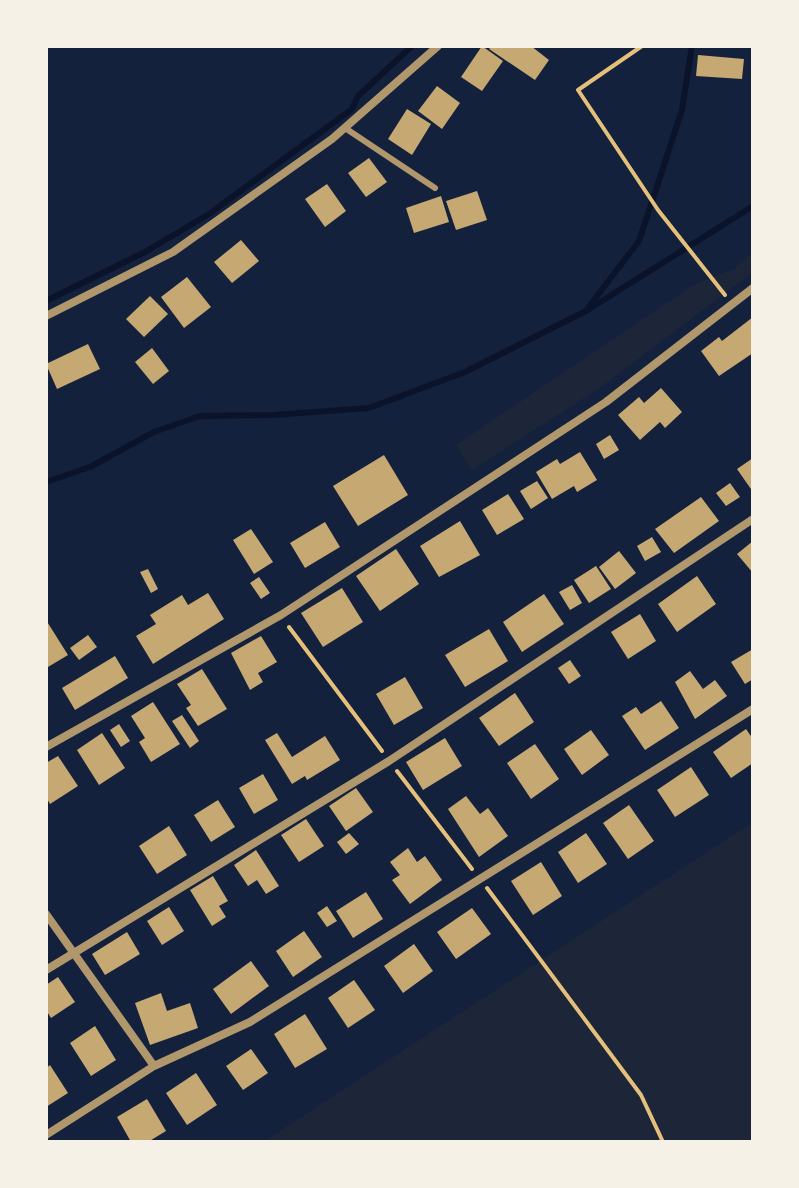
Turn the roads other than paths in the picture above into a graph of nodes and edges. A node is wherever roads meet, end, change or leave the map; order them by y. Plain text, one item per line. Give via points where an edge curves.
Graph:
1 (438, 46) edge
2 (345, 128) junction
3 (435, 188) dead end
4 (753, 288) edge
5 (46, 316) edge
6 (753, 519) edge
7 (753, 709) edge
8 (46, 747) edge
9 (46, 914) edge
10 (75, 952) junction
11 (46, 970) edge
12 (154, 1066) junction
13 (46, 1135) edge

1 - 2 street
2 - 3 lane
2 - 5 street via 173,252
4 - 8 street via 606,402 281,615
6 - 10 street via 389,761
7 - 12 street via 250,1022
9 - 10 street
10 - 11 street
10 - 12 street
12 - 13 street

